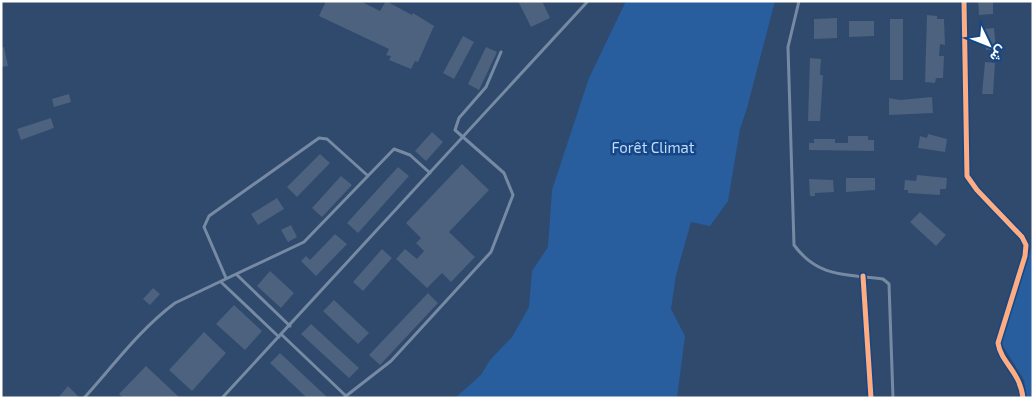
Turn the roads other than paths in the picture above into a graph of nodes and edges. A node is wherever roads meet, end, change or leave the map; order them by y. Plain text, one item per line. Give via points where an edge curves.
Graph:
1 (588, 1) edge
2 (798, 1) edge
3 (964, 1) edge
4 (501, 52) dead end
5 (464, 136) junction
6 (430, 173) junction
7 (367, 175) junction
8 (236, 274) junction
9 (863, 276) junction
10 (226, 278) junction
11 (221, 282) junction
12 (290, 326) junction
13 (281, 336) junction
14 (345, 397) edge
15 (84, 398) edge
16 (222, 398) edge
17 (871, 398) edge
18 (893, 398) edge
19 (1023, 398) edge

1 - 5 lane
2 - 9 lane via 788,46 794,245 818,269
3 - 19 street via 967,176 1026,245 998,343 1021,382
4 - 5 lane via 486,87 459,118 455,130
5 - 6 lane
5 - 14 lane via 504,173 512,195 491,252 391,362
6 - 7 lane via 410,155 394,149
6 - 12 lane
7 - 8 lane via 304,242
7 - 10 lane via 327,139 319,138 209,216 204,227
8 - 10 lane
8 - 12 lane
9 - 17 street
9 - 18 lane via 883,279 890,284
10 - 11 lane
11 - 13 lane
11 - 15 lane via 175,303 160,314 131,342
12 - 13 lane
13 - 14 lane
13 - 16 lane

